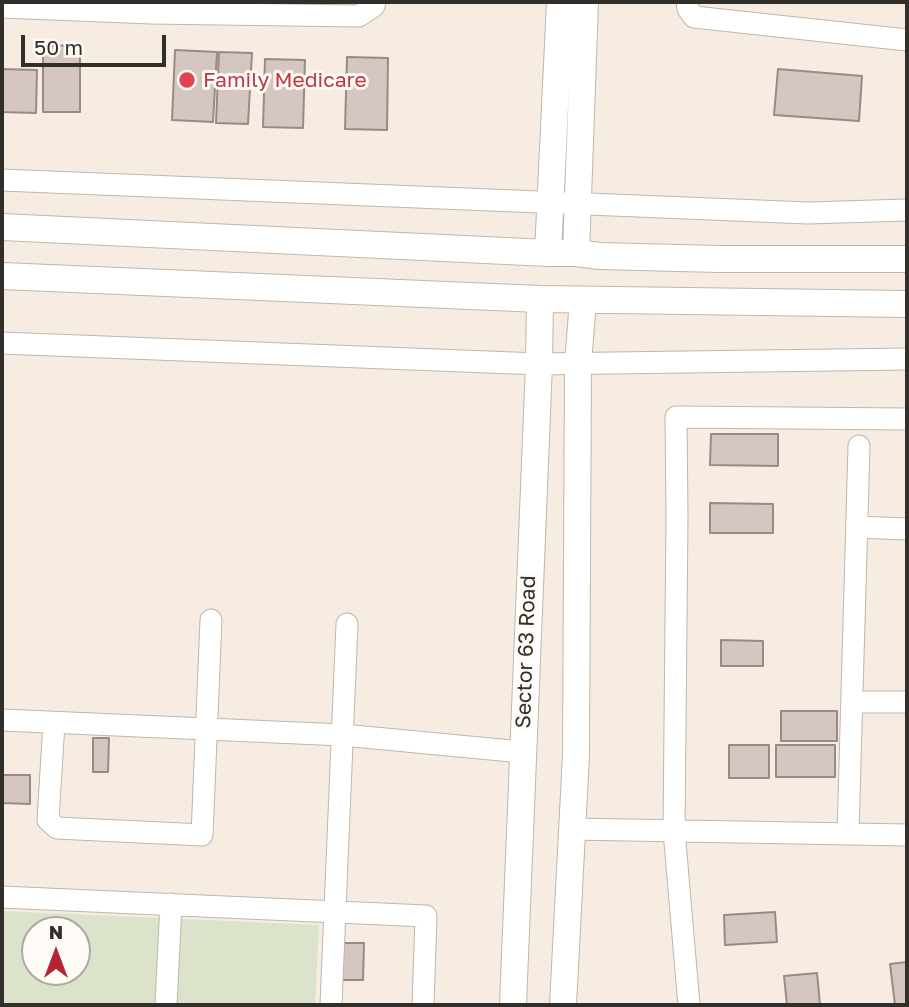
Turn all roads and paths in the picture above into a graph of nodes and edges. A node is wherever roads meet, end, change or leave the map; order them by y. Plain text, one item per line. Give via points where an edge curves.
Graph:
1 (375, 2) edge
2 (560, 2) edge
3 (585, 2) edge
4 (687, 2) edge
5 (2, 7) edge
6 (174, 7) edge
7 (907, 40) edge
8 (2, 180) edge
9 (550, 202) junction
10 (578, 204) junction
11 (907, 210) edge
12 (2, 226) edge
13 (576, 253) junction
14 (548, 254) junction
15 (907, 259) edge
16 (2, 276) edge
17 (540, 299) junction
18 (583, 300) junction
19 (907, 304) edge
20 (2, 343) edge
21 (907, 359) edge
22 (539, 364) junction
23 (579, 364) junction
24 (907, 419) edge
25 (859, 446) dead end
26 (856, 527) junction
27 (907, 528) edge
28 (211, 620) dead end
29 (347, 624) dead end
30 (852, 702) junction
31 (907, 702) edge
32 (2, 720) edge
33 (54, 723) junction
34 (207, 729) junction
35 (343, 735) junction
36 (522, 752) junction
37 (572, 829) junction
38 (674, 831) junction
39 (848, 834) junction
40 (907, 835) edge
41 (2, 897) edge
42 (171, 904) junction
43 (335, 911) junction
44 (166, 1005) edge
45 (331, 1005) edge
46 (423, 1005) edge
47 (513, 1005) edge
48 (563, 1005) edge
49 (689, 1005) edge

1 - 6 street via 359,16
2 - 9 street
3 - 10 street
4 - 7 street via 694,17
5 - 6 street
8 - 9 street
9 - 10 street
9 - 14 street
10 - 11 street via 808,213
10 - 13 street
12 - 14 street
13 - 14 street
13 - 15 street
16 - 17 street
17 - 18 street
17 - 22 street, Sector 63 Road
18 - 19 street
18 - 23 street
20 - 22 street
21 - 23 street
22 - 23 street
22 - 36 street, Sector 63 Road
23 - 37 street
24 - 38 street via 676,417
25 - 26 street
26 - 27 street
26 - 30 street
28 - 34 street
29 - 35 street
30 - 31 street
30 - 39 street
32 - 33 street
33 - 34 street
33 - 34 street via 48,820 57,828 202,835
34 - 35 street
35 - 36 street
35 - 43 street
36 - 47 street, Sector 63 Road
37 - 38 street
37 - 48 street
38 - 39 street
38 - 49 street
39 - 40 street
41 - 42 street
42 - 43 street
42 - 44 street
43 - 45 street
43 - 46 street via 426,916

